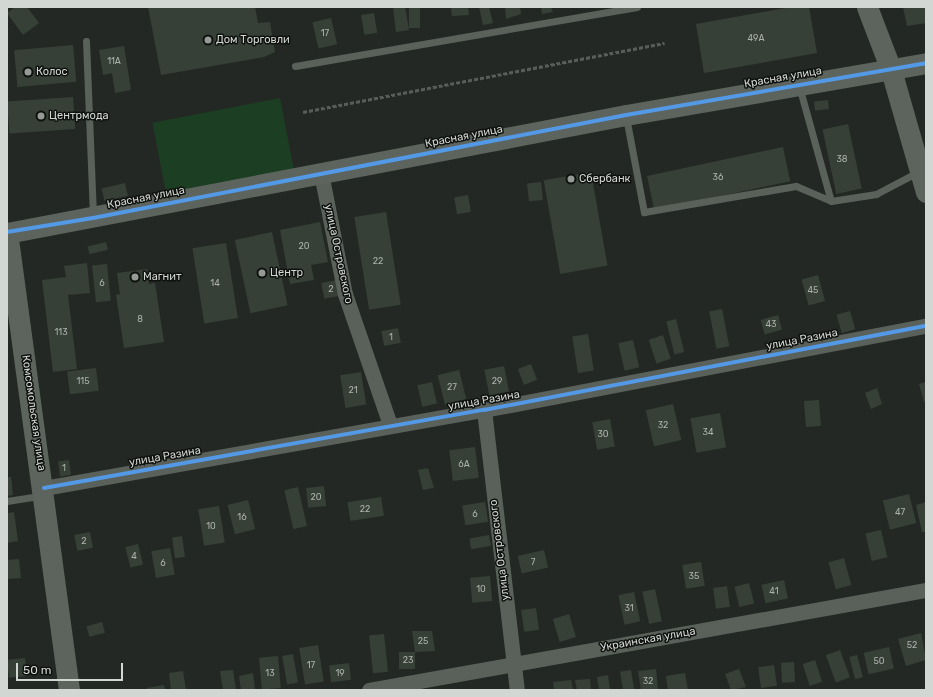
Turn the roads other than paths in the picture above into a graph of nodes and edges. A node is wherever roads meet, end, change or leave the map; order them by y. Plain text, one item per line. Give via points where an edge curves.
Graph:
1 (637, 7) edge
2 (867, 7) edge
3 (86, 41) dead end
4 (926, 63) edge
5 (295, 66) dead end
6 (891, 70) junction
7 (798, 84) junction
8 (626, 115) junction
9 (919, 171) junction
10 (321, 173) junction
11 (926, 192) edge
12 (831, 201) junction
13 (93, 218) junction
14 (7, 233) edge
15 (926, 326) edge
16 (484, 410) junction
17 (390, 425) junction
18 (44, 492) junction
19 (7, 501) edge
20 (926, 590) edge
21 (513, 664) junction
22 (70, 690) edge
23 (369, 690) edge
24 (517, 690) edge

1 - 5 lane
2 - 6 street
3 - 13 lane
4 - 6 street, Красная улица
6 - 7 street, Красная улица
6 - 9 street
7 - 8 street, Красная улица
7 - 12 lane
8 - 10 street, Красная улица
8 - 12 lane via 644,212 796,186
9 - 11 street
9 - 12 lane via 876,194
10 - 13 street, Красная улица
10 - 17 street, улица Островского via 345,294
13 - 14 street, Красная улица
14 - 18 street, Комсомольская улица
15 - 16 street, улица Разина
16 - 17 street, улица Разина
16 - 21 street, улица Островского
17 - 18 street, улица Разина
18 - 19 lane
18 - 22 street, Комсомольская улица
20 - 21 street, Украинская улица
21 - 23 street, Украинская улица
21 - 24 street, улица Островского

